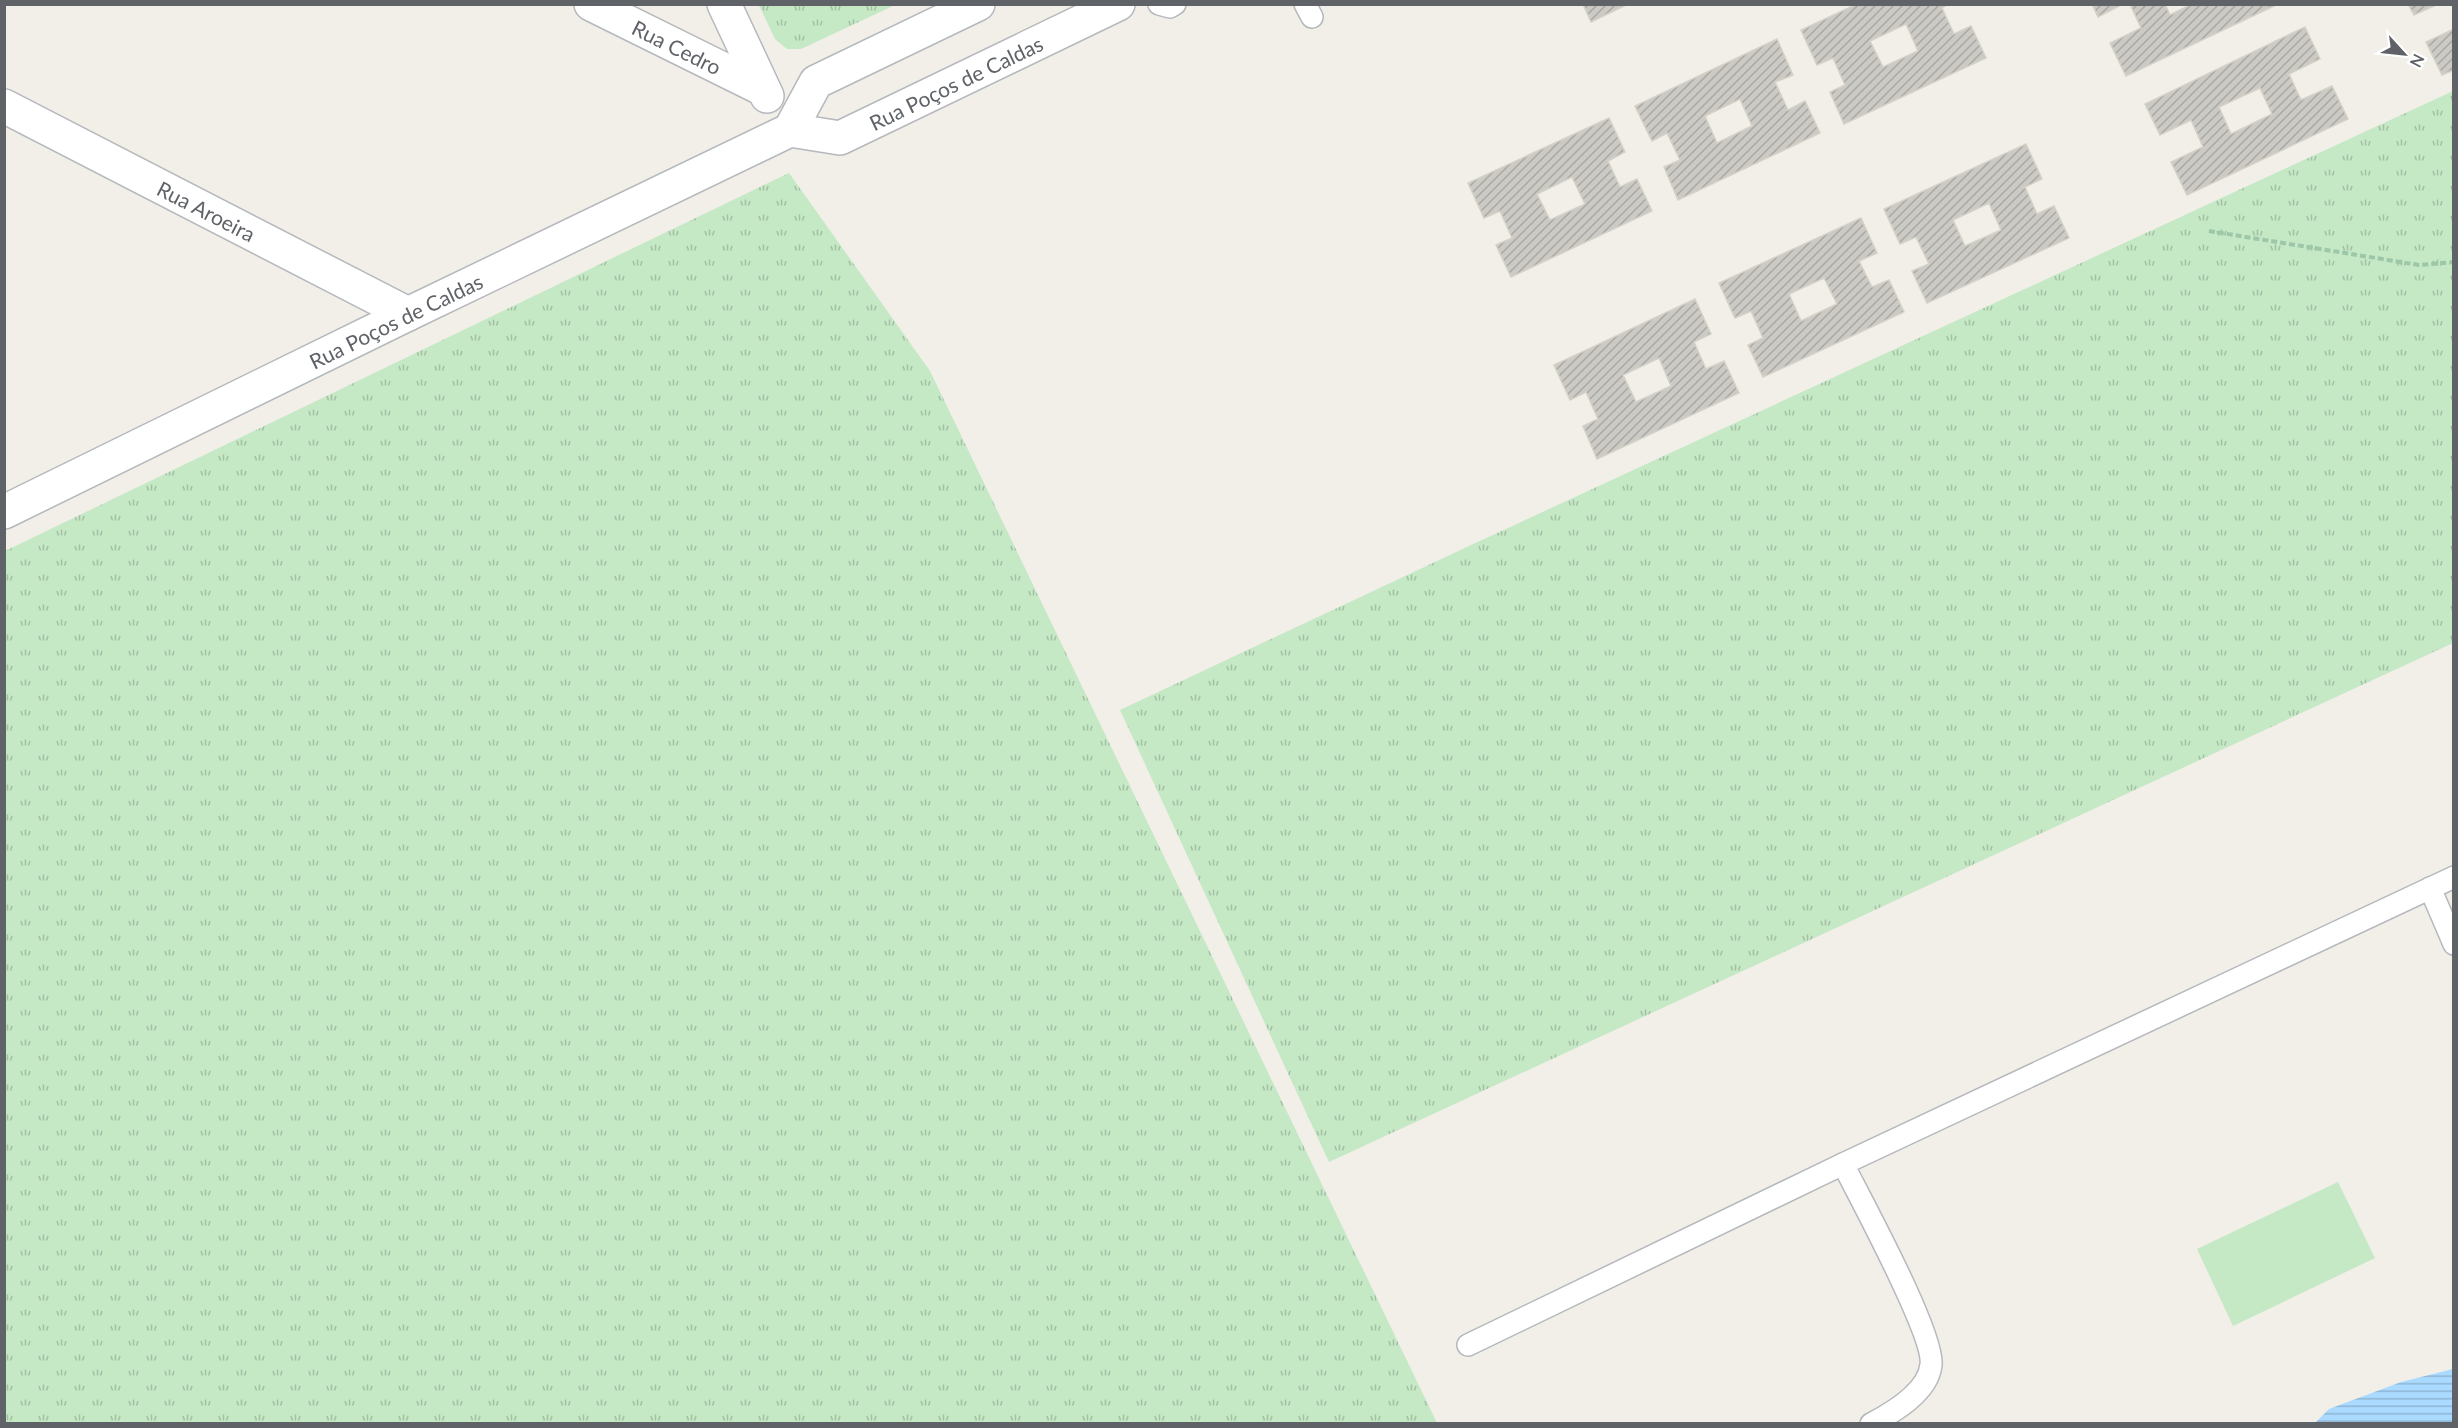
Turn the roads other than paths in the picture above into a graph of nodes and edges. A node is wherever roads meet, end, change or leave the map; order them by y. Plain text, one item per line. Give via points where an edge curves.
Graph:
1 (591, 4) edge
2 (724, 4) edge
3 (978, 4) edge
4 (1118, 4) edge
5 (1159, 4) edge
6 (1175, 4) edge
7 (763, 89) junction
8 (4, 106) edge
9 (790, 130) junction
10 (408, 314) junction
11 (5, 512) edge
12 (2454, 877) edge
13 (2430, 888) junction
14 (2454, 944) edge
15 (1843, 1164) junction
16 (1467, 1345) dead end
17 (1871, 1424) edge

1 - 7 street, Rua Cedro
2 - 7 street
3 - 9 street via 816,82
4 - 9 street, Rua Poços de Caldas via 840,138
5 - 6 lane
7 - 9 street
8 - 10 street, Rua Aroeira
9 - 10 street, Rua Poços de Caldas
10 - 11 street, Rua Poços de Caldas
12 - 13 lane
13 - 14 lane
13 - 15 lane
15 - 16 lane
15 - 17 lane via 1902,1282 1932,1364 1923,1388

